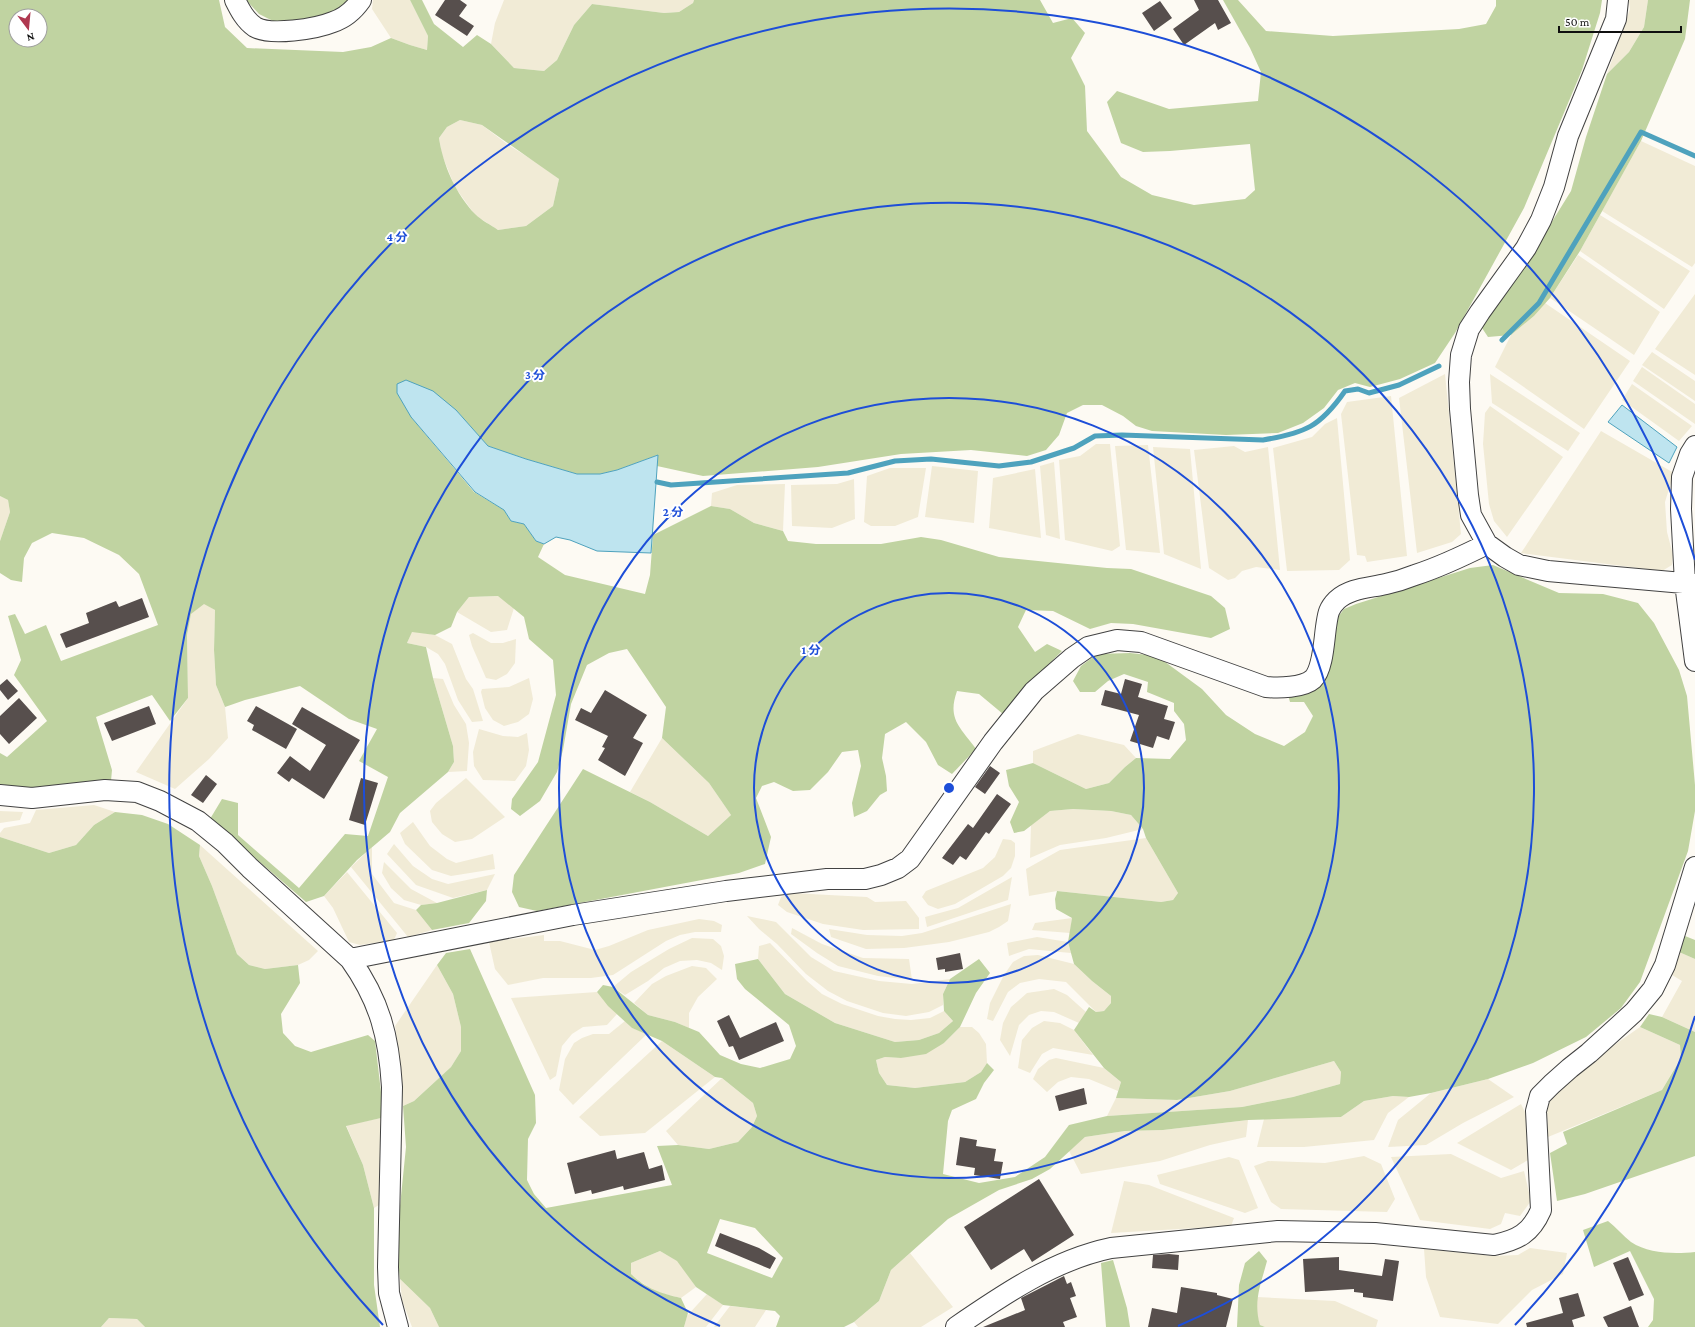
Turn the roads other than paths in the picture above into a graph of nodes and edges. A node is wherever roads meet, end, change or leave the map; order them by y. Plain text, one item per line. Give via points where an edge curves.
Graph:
1 (235, 0) edge
2 (361, 0) edge
3 (1618, 0) edge
4 (1695, 446) edge
5 (1487, 544) junction
6 (1690, 584) edge
7 (1695, 661) edge
8 (0, 795) edge
9 (1695, 867) edge
10 (350, 959) junction
11 (398, 1327) edge
12 (956, 1327) edge

1 - 2 street via 242,14 255,27 272,31 291,31 334,22 352,11
3 - 5 street via 1616,19 1568,136 1554,187 1541,220 1526,248 1469,329 1461,355 1460,409 1468,495 1471,515
4 - 6 street via 1682,477 1681,509
5 - 6 street via 1520,564 1548,571
5 - 10 street via 1416,575 1363,588 1338,598 1329,608 1319,669 1312,680 1297,686 1266,687 1141,642 1117,640 1088,647 1034,691 993,742 910,859 898,868 881,875 865,879 827,879 696,896 573,915
6 - 7 street
8 - 10 street via 32,798 106,790 136,792 160,801 198,821 225,843
9 - 12 street via 1665,965 1654,989 1634,1012 1540,1096 1536,1110 1541,1210 1536,1223 1526,1233 1510,1242 1494,1245 1375,1233 1278,1231 1111,1248 1095,1251 1047,1271
10 - 11 street via 375,1001 385,1029 391,1061 388,1267 389,1293

